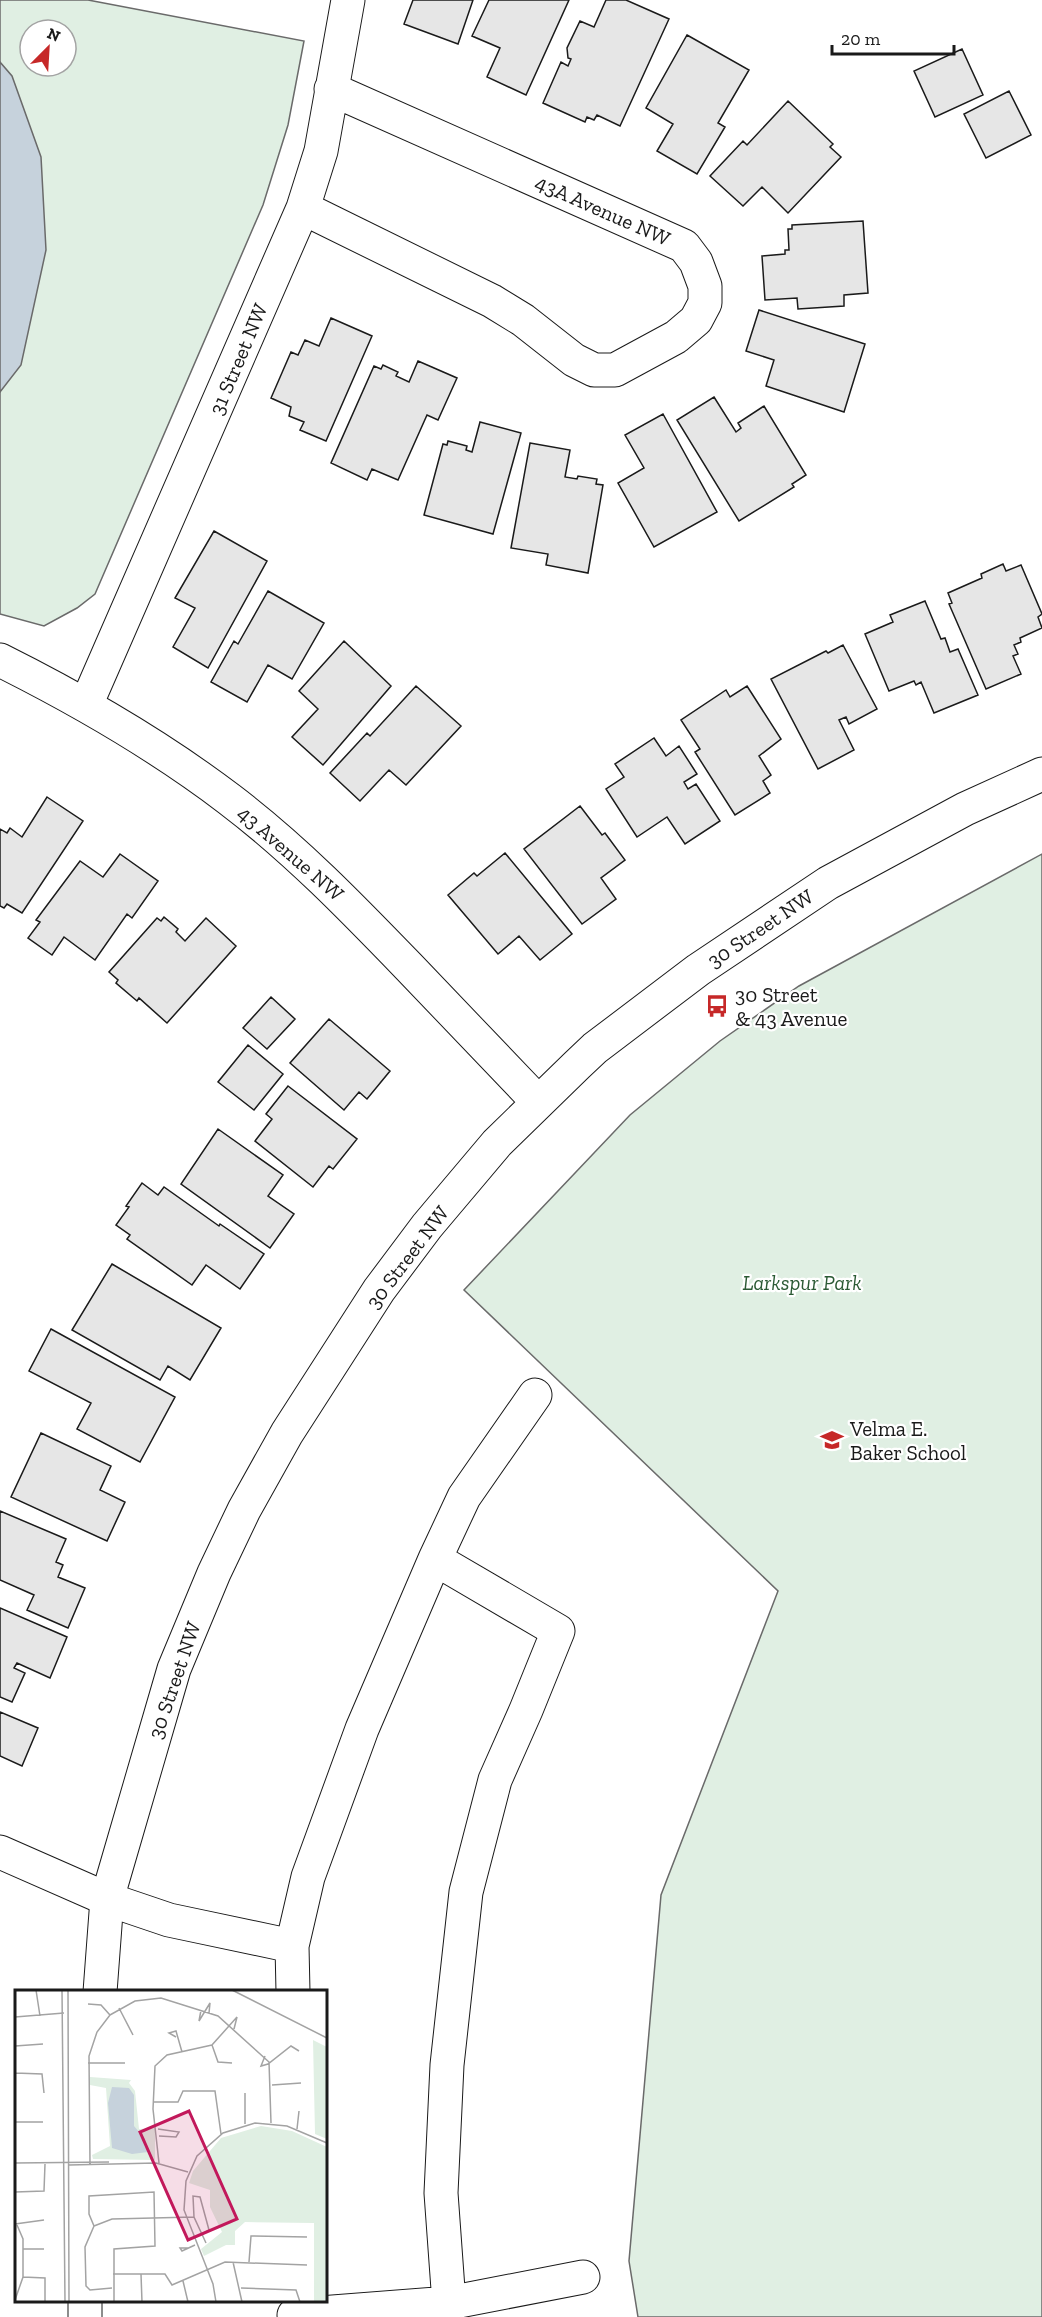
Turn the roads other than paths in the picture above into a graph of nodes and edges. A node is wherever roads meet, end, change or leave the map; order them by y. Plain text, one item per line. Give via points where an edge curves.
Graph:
1 (348, 0) edge
2 (332, 89) junction
3 (303, 208) junction
4 (0, 660) edge
5 (86, 705) junction
6 (1042, 774) edge
7 (538, 1102) junction
8 (535, 1395) dead end
9 (435, 1559) junction
10 (0, 1852) edge
11 (107, 1899) junction
12 (292, 1946) junction
13 (100, 1990) edge
14 (293, 1990) edge
15 (583, 2277) dead end
16 (85, 2302) edge
17 (449, 2303) junction
18 (294, 2311) edge
19 (86, 2317) edge

1 - 2 street, 31 Street NW
2 - 3 street, 31 Street NW via 321,150
2 - 3 street, 43A Avenue NW via 684,246 696,262 705,286 705,303 696,320 676,337 615,370 594,370 492,301
3 - 5 street, 31 Street NW
4 - 5 street, 43 Avenue NW
5 - 7 street, 43 Avenue NW via 169,756 290,850 349,905
6 - 7 street, 30 Street NW via 965,809 828,883 751,933 595,1048
7 - 11 street, 30 Street NW via 490,1151 379,1290 287,1433 244,1510 174,1669
8 - 9 street via 464,1497
9 - 12 street via 358,1739 308,1877
9 - 17 street via 558,1631 495,1780 466,1892 447,2065 441,2193
10 - 11 street
11 - 12 street via 169,1920
11 - 13 street, 30 Street NW
12 - 14 street
15 - 17 street
16 - 19 street
17 - 18 street

